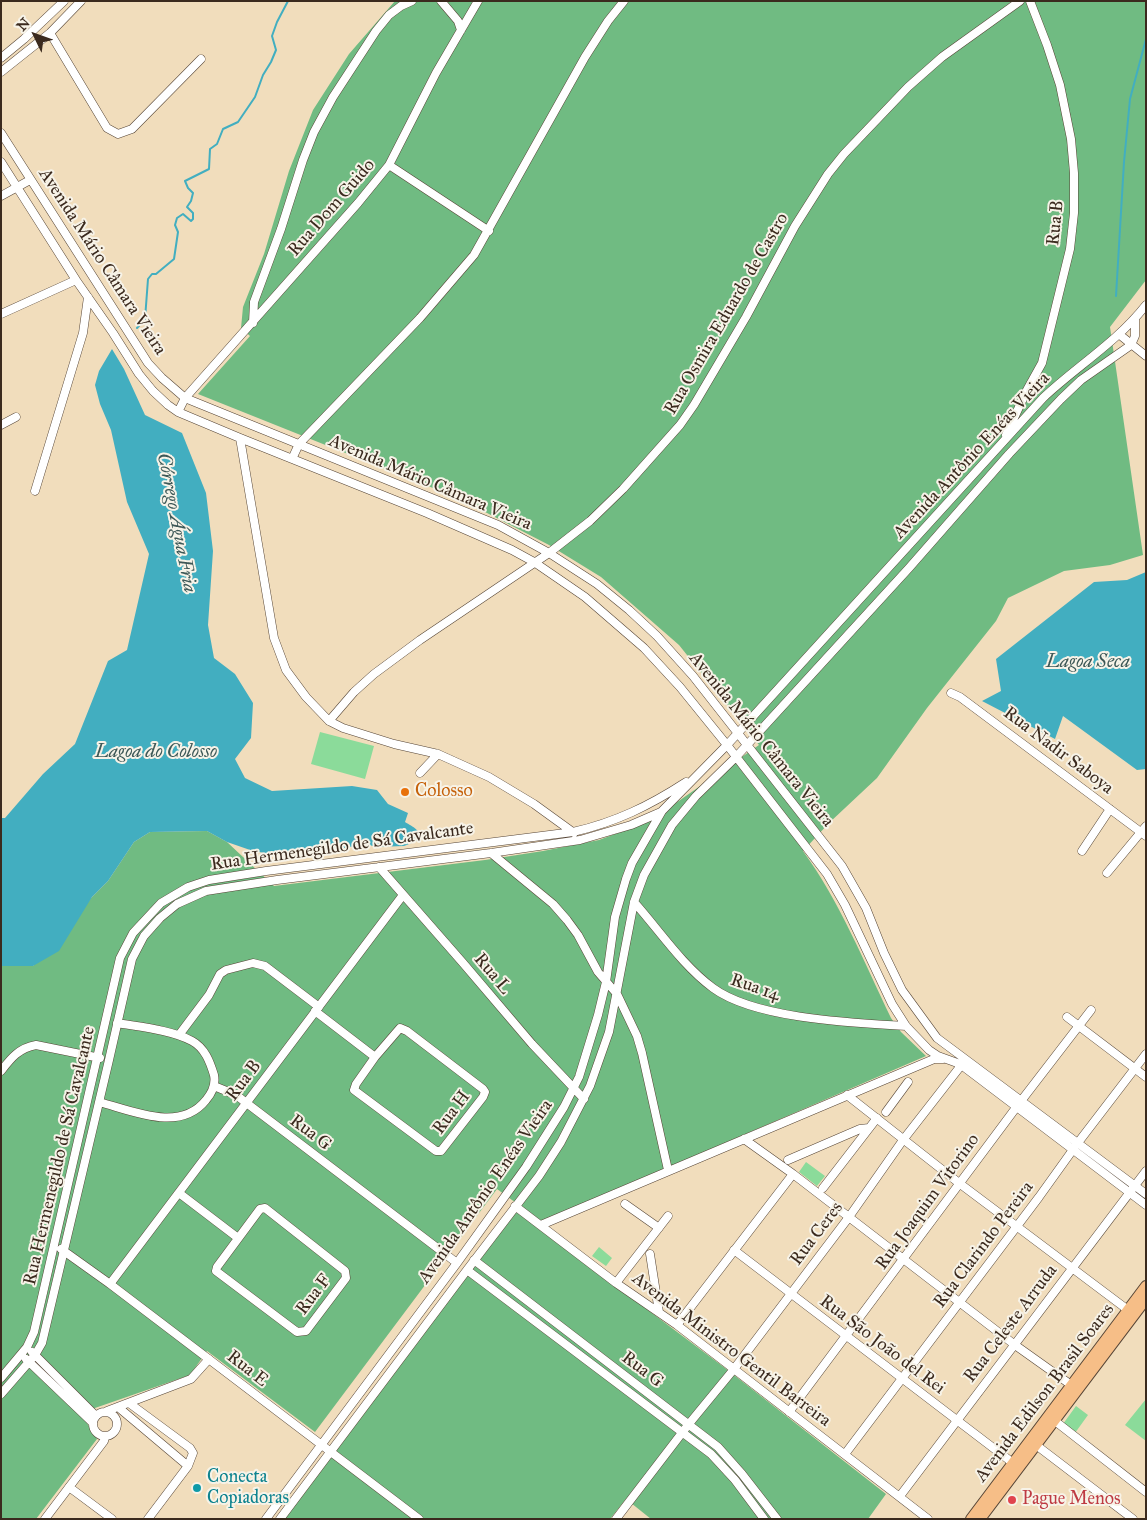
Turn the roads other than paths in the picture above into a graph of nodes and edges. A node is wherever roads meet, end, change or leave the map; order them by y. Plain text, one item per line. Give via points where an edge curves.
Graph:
1 (64, 1) edge
2 (81, 1) edge
3 (412, 1) edge
4 (441, 1) edge
5 (478, 1) edge
6 (624, 1) edge
7 (1020, 1) edge
8 (1030, 1) edge
9 (461, 30) junction
10 (50, 33) junction
11 (1, 58) edge
12 (201, 59) dead end
13 (1, 72) edge
14 (1, 133) edge
15 (1, 162) edge
16 (389, 165) junction
17 (30, 180) junction
18 (17, 188) junction
19 (1, 196) edge
20 (489, 231) junction
21 (76, 280) junction
22 (88, 297) junction
23 (1146, 305) edge
24 (1, 314) edge
25 (1135, 319) junction
26 (253, 322) junction
27 (1120, 335) junction
28 (1131, 345) junction
29 (1146, 356) edge
30 (185, 398) junction
31 (178, 412) junction
32 (16, 417) dead end
33 (1, 425) edge
34 (240, 438) junction
35 (1003, 442) junction
36 (299, 444) junction
37 (292, 459) junction
38 (35, 491) dead end
39 (549, 553) junction
40 (534, 562) junction
41 (951, 694) dead end
42 (329, 721) junction
43 (737, 732) junction
44 (746, 744) junction
45 (726, 745) junction
46 (438, 754) junction
47 (736, 757) junction
48 (420, 773) dead end
49 (698, 775) junction
50 (1110, 809) junction
51 (662, 811) junction
52 (573, 832) junction
53 (1144, 832) edge
54 (580, 840) junction
55 (1082, 851) dead end
56 (490, 853) junction
57 (379, 867) junction
58 (1107, 873) dead end
59 (403, 895) junction
60 (634, 902) junction
61 (606, 982) junction
62 (617, 994) junction
63 (317, 1009) junction
64 (1092, 1010) dead end
65 (1067, 1017) dead end
66 (118, 1023) junction
67 (906, 1026) junction
68 (1078, 1026) junction
69 (179, 1035) junction
70 (959, 1054) junction
71 (1146, 1054) edge
72 (375, 1056) junction
73 (97, 1057) junction
74 (109, 1060) junction
75 (946, 1060) junction
76 (963, 1062) junction
77 (1134, 1068) junction
78 (1, 1071) edge
79 (1146, 1077) edge
80 (908, 1082) dead end
81 (214, 1086) junction
82 (574, 1089) junction
83 (847, 1095) junction
84 (584, 1099) junction
85 (99, 1102) junction
86 (246, 1103) junction
87 (1019, 1104) junction
88 (881, 1117) junction
89 (869, 1128) junction
90 (744, 1139) junction
91 (903, 1140) junction
92 (1075, 1147) junction
93 (788, 1160) dead end
94 (668, 1170) junction
95 (1146, 1171) edge
96 (793, 1174) junction
97 (959, 1183) junction
98 (823, 1188) dead end
99 (1132, 1189) junction
100 (178, 1193) junction
101 (1146, 1194) edge
102 (625, 1204) dead end
103 (1146, 1205) edge
104 (515, 1206) junction
105 (668, 1216) dead end
106 (849, 1217) junction
107 (541, 1225) junction
108 (1017, 1226) junction
109 (659, 1228) junction
110 (238, 1238) junction
111 (54, 1247) junction
112 (64, 1250) junction
113 (734, 1250) junction
114 (650, 1254) dead end
115 (474, 1260) junction
116 (904, 1260) junction
117 (457, 1263) junction
118 (1072, 1269) junction
119 (467, 1270) junction
120 (616, 1283) junction
121 (110, 1284) junction
122 (1146, 1286) edge
123 (790, 1294) junction
124 (1146, 1299) edge
125 (960, 1302) junction
126 (659, 1312) junction
127 (1131, 1312) junction
128 (677, 1325) junction
129 (846, 1336) junction
130 (1015, 1345) junction
131 (27, 1347) junction
132 (21, 1355) junction
133 (35, 1355) junction
134 (209, 1359) junction
135 (29, 1362) junction
136 (734, 1369) junction
137 (1, 1378) edge
138 (902, 1379) junction
139 (1075, 1388) junction
140 (1, 1394) edge
141 (129, 1403) junction
142 (118, 1407) junction
143 (107, 1411) junction
144 (790, 1412) junction
145 (130, 1418) junction
146 (94, 1419) junction
147 (957, 1420) junction
148 (1055, 1421) junction
149 (118, 1424) junction
150 (688, 1425) junction
151 (683, 1432) junction
152 (105, 1436) junction
153 (321, 1445) junction
154 (1036, 1446) junction
155 (330, 1452) junction
156 (845, 1454) junction
157 (1013, 1463) junction
158 (188, 1466) junction
159 (69, 1487) junction
160 (1146, 1492) edge
161 (900, 1496) junction
162 (46, 1519) edge
163 (112, 1519) edge
164 (148, 1519) edge
165 (266, 1519) edge
166 (280, 1519) edge
167 (419, 1519) edge
168 (616, 1519) edge
169 (764, 1519) edge
170 (777, 1519) edge
171 (928, 1519) edge
172 (971, 1519) edge
173 (980, 1519) edge
174 (1133, 1519) edge

1 - 11 street
2 - 10 street
3 - 26 street via 396,9 380,25 314,132 254,302
4 - 9 street via 458,21
5 - 9 street, Rua Dom Guido
6 - 20 street via 585,57
7 - 39 street, Rua Osmira Eduardo de Castro via 942,57 844,154 794,226 746,317 680,425 624,489
8 - 35 street, Rua B via 1060,85 1071,139 1074,213 1070,249 1042,364
9 - 16 street, Rua Dom Guido
10 - 12 street via 107,128 118,134 132,129
10 - 13 street
14 - 17 street, Avenida Mário Câmara Vieira
15 - 18 street, Avenida Mário Câmara Vieira
16 - 20 street
16 - 26 street, Rua Dom Guido
17 - 18 street
17 - 30 street, Avenida Mário Câmara Vieira via 148,363
18 - 19 street
18 - 21 street, Avenida Mário Câmara Vieira
20 - 36 street via 450,285
21 - 22 street, Avenida Mário Câmara Vieira
21 - 24 street
22 - 31 street, Avenida Mário Câmara Vieira via 143,380
22 - 38 street via 83,333
23 - 25 street, Avenida Antônio Enéas Vieira
25 - 27 street, Avenida Antônio Enéas Vieira
25 - 28 street via 1135,336
26 - 30 street, Rua Dom Guido
27 - 28 street
27 - 35 street, Avenida Antônio Enéas Vieira via 1056,386
28 - 29 street
28 - 44 street, Avenida Antônio Enéas Vieira via 1081,380 1061,399
30 - 31 street, Rua Dom Guido
30 - 36 street, Avenida Mário Câmara Vieira
31 - 34 street, Avenida Mário Câmara Vieira
32 - 33 street
34 - 37 street, Avenida Mário Câmara Vieira
34 - 42 street via 274,638 286,670
35 - 43 street, Avenida Antônio Enéas Vieira
36 - 37 street
36 - 39 street, Avenida Mário Câmara Vieira via 498,525
37 - 40 street, Avenida Mário Câmara Vieira via 427,513
39 - 40 street, Rua Osmira Eduardo de Castro
39 - 43 street, Avenida Mário Câmara Vieira via 597,584 657,636
40 - 42 street, Rua Osmira Eduardo de Castro via 374,674
40 - 45 street, Avenida Mário Câmara Vieira via 585,597 644,648
41 - 50 street, Rua Nadir Saboya via 960,697
42 - 46 street via 394,744
43 - 44 street, Avenida Mário Câmara Vieira
43 - 45 street, Avenida Antônio Enéas Vieira
44 - 47 street, Avenida Antônio Enéas Vieira
44 - 70 street, Avenida Mário Câmara Vieira via 842,866 866,908 902,990 937,1038
45 - 47 street, Avenida Mário Câmara Vieira
45 - 49 street, Avenida Antônio Enéas Vieira
46 - 48 street
46 - 52 street via 490,777
47 - 60 street, Avenida Antônio Enéas Vieira via 672,825 644,875
47 - 67 street, Avenida Mário Câmara Vieira via 827,874
49 - 51 street, Avenida Antônio Enéas Vieira
49 - 52 street, Rua Hermenegildo de Sá Cavalcante via 654,803 626,816
50 - 53 street, Rua Nadir Saboya
50 - 55 street
51 - 54 street, Rua Hermenegildo de Sá Cavalcante via 631,825
51 - 61 street, Avenida Antônio Enéas Vieira via 626,879 615,917
52 - 54 street
52 - 73 street, Rua Hermenegildo de Sá Cavalcante via 266,871 209,880 188,887 150,912 123,952
53 - 58 street
54 - 56 street, Rua Hermenegildo de Sá Cavalcante
56 - 57 street, Rua Hermenegildo de Sá Cavalcante
56 - 61 street via 562,914
57 - 59 street, Rua L
57 - 66 street, Rua Hermenegildo de Sá Cavalcante via 206,891 177,904 148,929 133,954
59 - 63 street, Rua B
59 - 82 street, Rua L
60 - 62 street, Avenida Antônio Enéas Vieira
60 - 67 street, Rua 14 via 701,978 726,996 757,1008 788,1014
61 - 62 street
61 - 82 street, Avenida Antônio Enéas Vieira
62 - 84 street, Avenida Antônio Enéas Vieira via 609,1032
62 - 94 street via 642,1053
63 - 69 street via 265,966 253,963 220,974 209,995
63 - 72 street
63 - 86 street, Rua B
64 - 68 street, Rua Joaquim Vitorino
65 - 68 street
66 - 69 street
66 - 74 street, Rua Hermenegildo de Sá Cavalcante
67 - 75 street, Avenida Mário Câmara Vieira via 929,1050
68 - 77 street
68 - 87 street, Rua Joaquim Vitorino
69 - 81 street via 192,1041 206,1055 213,1072
70 - 75 street
70 - 76 street, Avenida Mário Câmara Vieira
71 - 77 street, Rua Clarindo Pereira
72 - 72 street, Rua H via 354,1090 436,1151 443,1150 483,1097 483,1089 402,1028
73 - 74 street
73 - 78 street via 28,1046 17,1052
73 - 111 street, Rua Hermenegildo de Sá Cavalcante
74 - 85 street, Rua Hermenegildo de Sá Cavalcante
75 - 76 street
75 - 83 street via 934,1059
76 - 87 street, Avenida Mário Câmara Vieira
76 - 91 street, Rua Ceres
77 - 79 street
77 - 92 street, Rua Clarindo Pereira
80 - 88 street
81 - 85 street via 202,1106 181,1117 164,1118
81 - 86 street, Rua G via 232,1092
82 - 84 street, Rua L
82 - 117 street, Avenida Antônio Enéas Vieira via 526,1167
83 - 88 street
83 - 90 street
84 - 104 street, Avenida Antônio Enéas Vieira via 550,1160
85 - 112 street, Rua Hermenegildo de Sá Cavalcante
86 - 100 street, Rua B
86 - 117 street, Rua G
87 - 92 street, Avenida Mário Câmara Vieira
87 - 97 street, Rua Joaquim Vitorino
88 - 89 street
88 - 91 street
89 - 93 street
89 - 98 street
90 - 94 street
90 - 96 street
91 - 97 street
91 - 106 street, Rua Ceres
92 - 99 street, Avenida Mário Câmara Vieira
92 - 108 street, Rua Clarindo Pereira
94 - 107 street
95 - 99 street, Rua Celeste Arruda
96 - 106 street
96 - 113 street
97 - 108 street
97 - 116 street, Rua Joaquim Vitorino
99 - 101 street
99 - 103 street
99 - 118 street, Rua Celeste Arruda
100 - 110 street
100 - 121 street, Rua B
102 - 109 street
104 - 107 street, Avenida Ministro Gentil Barreira
104 - 115 street, Avenida Antônio Enéas Vieira
105 - 109 street
106 - 116 street
106 - 123 street, Rua Ceres
107 - 120 street, Avenida Ministro Gentil Barreira
108 - 118 street
108 - 125 street, Rua Clarindo Pereira
109 - 120 street
110 - 110 street, Rua F via 217,1267 217,1272 297,1332 306,1331 347,1276 343,1269 265,1208 260,1209
111 - 112 street, Rua E
111 - 131 street, Rua Hermenegildo de Sá Cavalcante via 34,1332
112 - 121 street, Rua E
112 - 133 street, Rua Hermenegildo de Sá Cavalcante via 42,1343
113 - 123 street, Rua São João del Rei
113 - 128 street
114 - 126 street
115 - 119 street, Avenida Antônio Enéas Vieira
115 - 150 street, Rua G
116 - 125 street
116 - 129 street, Rua Joaquim Vitorino
117 - 153 street, Avenida Antônio Enéas Vieira
118 - 127 street
118 - 130 street, Rua Celeste Arruda
119 - 151 street, Rua G
119 - 155 street, Avenida Antônio Enéas Vieira
120 - 126 street, Avenida Ministro Gentil Barreira
121 - 134 street, Rua E
122 - 127 main road, Avenida Edilson Brasil Soares
123 - 129 street, Rua São João del Rei
123 - 136 street, Rua Ceres
124 - 127 main road, Avenida Edilson Brasil Soares
125 - 130 street
125 - 138 street, Rua Clarindo Pereira
126 - 128 street, Avenida Ministro Gentil Barreira
127 - 139 main road, Avenida Edilson Brasil Soares
128 - 136 street, Avenida Ministro Gentil Barreira
129 - 138 street, Rua São João del Rei
129 - 144 street, Rua Joaquim Vitorino
130 - 139 street
130 - 147 street, Rua Celeste Arruda
131 - 132 street, Rua Hermenegildo de Sá Cavalcante
131 - 133 street
132 - 135 street
132 - 137 street, Rua Hermenegildo de Sá Cavalcante
133 - 135 street, Rua Hermenegildo de Sá Cavalcante
133 - 146 street
134 - 141 street via 191,1379
134 - 153 street, Rua E
135 - 140 street, Rua Hermenegildo de Sá Cavalcante
135 - 146 street
136 - 144 street, Avenida Ministro Gentil Barreira
136 - 150 street, Rua Ceres
138 - 147 street, Rua São João del Rei
138 - 156 street, Rua Clarindo Pereira
139 - 148 main road, Avenida Edilson Brasil Soares
139 - 157 main road, Avenida Edilson Brasil Soares
141 - 142 street
141 - 158 street via 190,1448 193,1454
142 - 143 street
142 - 145 street
143 - 146 street
143 - 149 street via 114,1415
144 - 156 street, Avenida Ministro Gentil Barreira
145 - 149 street
145 - 158 street
146 - 152 street via 95,1430
147 - 157 street, Rua São João del Rei
147 - 161 street, Rua Celeste Arruda
148 - 154 main road, Avenida Edilson Brasil Soares
148 - 160 street
149 - 152 street via 112,1434
150 - 151 street, Rua Ceres
150 - 170 street, Rua G via 724,1454
151 - 168 street, Rua Ceres
151 - 169 street, Rua G via 711,1454
152 - 159 street
153 - 155 street, Rua E
153 - 165 street, Avenida Antônio Enéas Vieira
154 - 173 main road, Avenida Edilson Brasil Soares
154 - 174 street
155 - 166 street, Avenida Antônio Enéas Vieira
155 - 167 street, Rua E
156 - 161 street, Avenida Ministro Gentil Barreira
157 - 172 main road, Avenida Edilson Brasil Soares
158 - 164 street
159 - 162 street
159 - 163 street
161 - 171 street, Avenida Ministro Gentil Barreira

